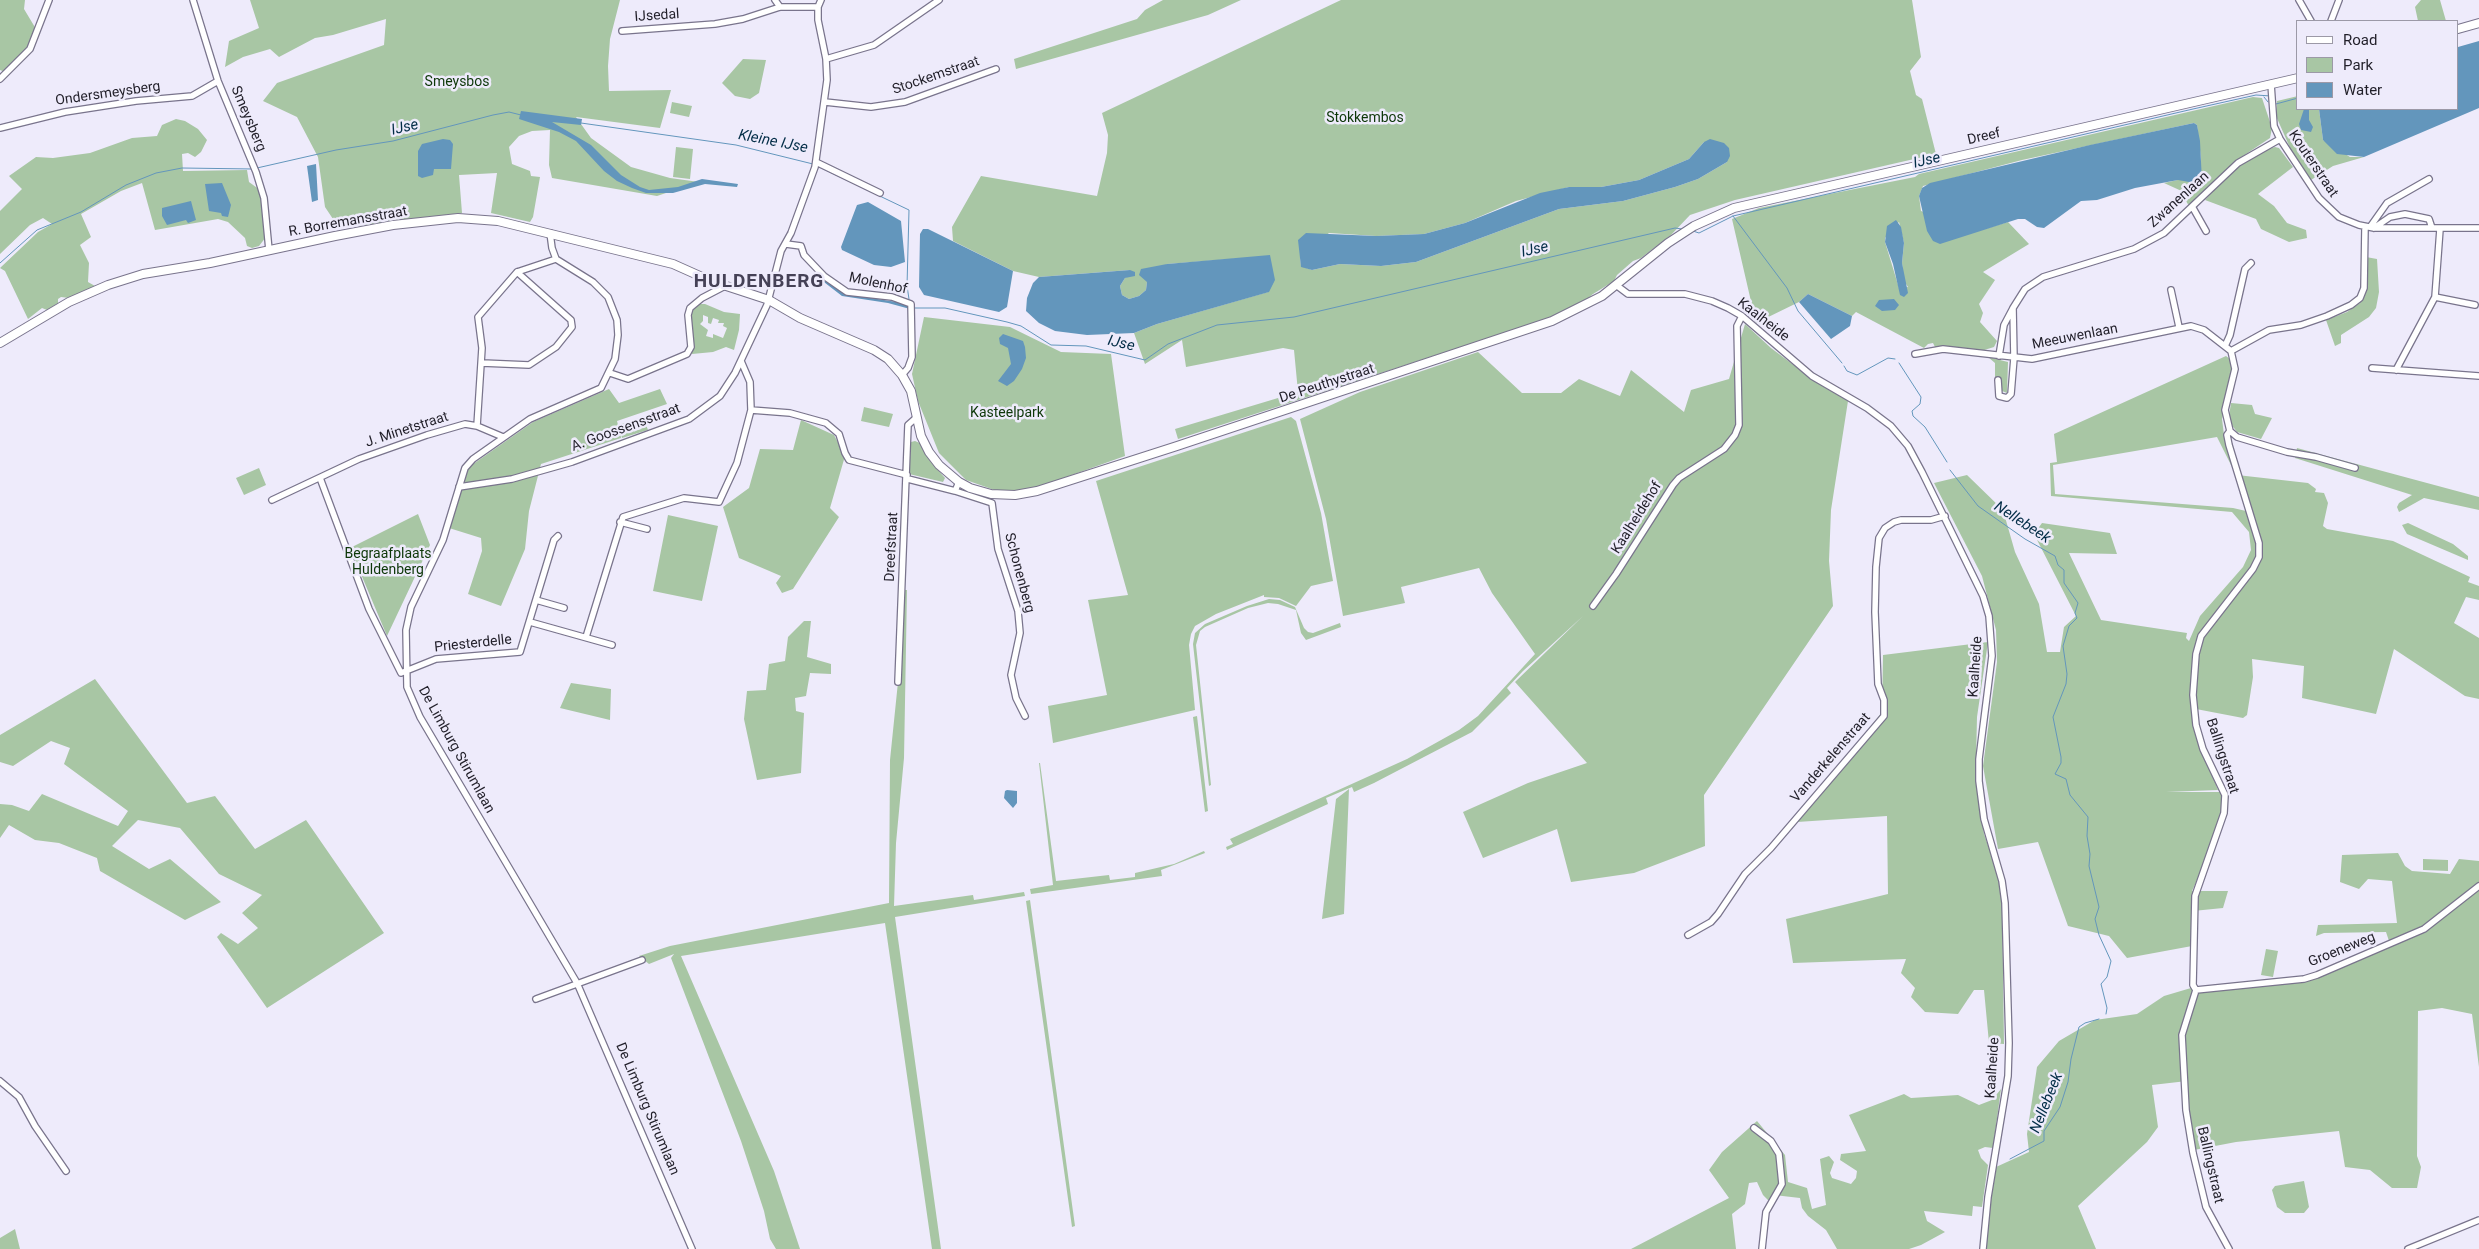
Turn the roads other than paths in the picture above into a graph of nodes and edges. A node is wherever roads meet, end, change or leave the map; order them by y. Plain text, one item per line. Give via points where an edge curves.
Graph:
1 (49, 0) edge
2 (193, 0) edge
3 (775, 0) edge
4 (821, 0) edge
5 (939, 0) edge
6 (2299, 0) edge
7 (2339, 0) edge
8 (780, 7) junction
9 (818, 7) junction
10 (2310, 20) edge
11 (2331, 20) edge
12 (2479, 22) edge
13 (2459, 29) edge
14 (622, 31) dead end
15 (826, 59) junction
16 (996, 69) dead end
17 (2296, 78) edge
18 (0, 79) edge
19 (218, 81) junction
20 (2271, 84) junction
21 (825, 102) junction
22 (0, 128) edge
23 (2280, 139) junction
24 (816, 164) junction
25 (2429, 180) dead end
26 (880, 192) dead end
27 (2193, 208) junction
28 (2370, 227) junction
29 (2432, 228) junction
30 (2479, 228) edge
31 (2440, 229) junction
32 (2206, 231) dead end
33 (554, 234) junction
34 (1682, 234) joint
35 (786, 244) junction
36 (269, 250) junction
37 (556, 258) junction
38 (2251, 263) dead end
39 (517, 272) junction
40 (725, 286) junction
41 (1616, 286) junction
42 (2171, 290) dead end
43 (2435, 297) junction
44 (769, 300) junction
45 (2475, 305) dead end
46 (2013, 308) junction
47 (1742, 316) junction
48 (2179, 327) junction
49 (0, 343) edge
50 (2225, 346) junction
51 (2231, 351) junction
52 (1915, 354) dead end
53 (1999, 356) junction
54 (2014, 358) junction
55 (740, 361) junction
56 (482, 363) junction
57 (2372, 368) dead end
58 (2396, 370) junction
59 (610, 372) junction
60 (902, 375) junction
61 (2479, 376) edge
62 (1998, 380) dead end
63 (751, 410) junction
64 (917, 417) junction
65 (477, 426) junction
66 (2230, 431) junction
67 (503, 438) junction
68 (2355, 468) dead end
69 (907, 477) junction
70 (320, 478) junction
71 (959, 482) junction
72 (459, 487) junction
73 (955, 491) junction
74 (272, 500) dead end
75 (1946, 516) junction
76 (620, 520) junction
77 (647, 529) dead end
78 (558, 536) dead end
79 (536, 600) junction
80 (1593, 606) dead end
81 (564, 608) dead end
82 (530, 622) junction
83 (586, 637) junction
84 (612, 645) dead end
85 (405, 672) junction
86 (898, 682) dead end
87 (1025, 716) dead end
88 (2479, 886) edge
89 (1688, 935) dead end
90 (642, 960) dead end
91 (577, 983) junction
92 (2196, 990) junction
93 (536, 999) dead end
94 (0, 1081) edge
95 (1754, 1128) dead end
96 (66, 1171) dead end
97 (2479, 1220) edge
98 (692, 1249) edge
99 (1762, 1249) edge
100 (1983, 1249) edge
101 (2229, 1249) edge
102 (2408, 1249) edge

1 - 18 street via 30,49
2 - 19 street, Smeysberg
3 - 8 street
4 - 9 street
5 - 15 street via 874,45
6 - 10 street
7 - 11 street
8 - 9 street, IJsedal
8 - 14 street, IJsedal via 724,22
9 - 15 street, A. Goossensstraat
12 - 13 main road
15 - 21 street, A. Goossensstraat
16 - 21 street, Stockemstraat via 905,102 871,107
17 - 20 main road, Dreef
19 - 22 street, Ondersmeysberg via 192,96 92,108
19 - 36 street, Smeysberg via 254,165 264,198
20 - 23 street, Kouterstraat via 2274,126
20 - 34 main road, Dreef via 1760,201 1727,211
21 - 24 street, A. Goossensstraat
23 - 27 street, Zwanenlaan via 2238,163
23 - 28 street, Kouterstraat via 2324,204 2345,220
24 - 26 street
24 - 35 street, A. Goossensstraat
25 - 28 street via 2387,203
27 - 32 street
27 - 46 street, Zwanenlaan via 2164,233 2143,245 2043,277 2025,289
28 - 29 street, Kouterstraat
28 - 29 street, Kouterstraat via 2405,214 2429,219
28 - 51 street via 2364,288 2360,298 2327,316 2269,330
29 - 31 street, Kouterstraat
30 - 31 street, Kouterstraat
31 - 43 street
33 - 36 main road, R. Borremansstraat via 498,220 458,218 374,228
33 - 37 street via 552,248
33 - 40 main road, R. Borremansstraat via 673,264
34 - 41 main road, De Peuthystraat
35 - 44 street, A. Goossensstraat via 781,251
35 - 60 street, Molenhof via 801,246 804,255 839,288 855,294 910,302 912,357
36 - 49 main road, R. Borremansstraat via 126,278 69,302
37 - 39 street
37 - 59 street, De Limburg Stirumlaan via 593,282 608,297 617,320 618,335
38 - 50 street via 2245,269
39 - 56 street via 478,317
39 - 56 street via 571,320 572,327 556,347 534,363
40 - 44 main road, R. Borremansstraat
40 - 59 street via 690,308 690,347 687,354 628,379
41 - 47 street, Kaalheide via 1628,294 1698,296
41 - 71 main road, De Peuthystraat via 1586,306 1531,329 1037,491 1015,495 991,494
42 - 48 street
43 - 45 street
43 - 58 street
44 - 55 street, A. Goossensstraat
44 - 60 main road, De Peuthystraat via 800,318 874,350 888,359
46 - 53 street, Zwanenlaan via 2004,325
46 - 54 street
47 - 75 street, Kaalheide via 1812,376 1891,426 1908,446
47 - 80 street, Kaalheidehof via 1737,326 1739,425 1735,435 1724,449 1673,485
48 - 50 street, Meeuwenlaan via 2204,330
48 - 54 street, Meeuwenlaan via 2047,357
50 - 51 street, Meeuwenlaan
51 - 66 street via 2236,369 2226,410
52 - 53 street, Meeuwenlaan via 1943,349
53 - 54 street, Meeuwenlaan
54 - 62 street via 2011,394 2007,398 1999,396
55 - 63 street via 750,382
55 - 72 street, A. Goossensstraat via 720,396 689,419 540,472
56 - 65 street
57 - 58 street
58 - 61 street
59 - 67 street, De Limburg Stirumlaan via 601,388 530,419
60 - 64 main road, De Peuthystraat via 911,391
63 - 69 street via 790,413 826,423 840,434 850,460
63 - 76 street via 737,463 719,502 684,498
64 - 69 street, Dreefstraat via 908,425
64 - 71 main road, De Peuthystraat via 929,452
65 - 67 street, J. Minetstraat
65 - 70 street, J. Minetstraat via 465,424 402,443
66 - 68 street via 2237,437 2287,452
66 - 92 street, Ballingstraat via 2227,435 2229,445 2259,543 2259,557 2201,636 2196,654 2193,695 2196,725 2224,795 2224,813 2195,896 2193,985
67 - 72 street, De Limburg Stirumlaan via 473,459
69 - 73 street
69 - 86 street, Dreefstraat
70 - 74 street, J. Minetstraat
70 - 85 street via 369,610 399,671
71 - 73 street
72 - 85 street, De Limburg Stirumlaan via 443,540 411,607 406,630
73 - 87 street, Schonenberg via 992,503 998,549 1018,611 1020,632 1012,675 1016,698
75 - 89 street, Vanderkelenstraat via 1894,522 1879,538 1875,612 1878,684 1884,700 1884,716 1745,874 1711,922
75 - 100 street, Kaalheide via 1983,596 1992,636 1991,676 1979,781 1984,819 2005,903 2009,1043 2008,1076
76 - 77 street
76 - 83 street
78 - 79 street, Priesterdelle
79 - 81 street
79 - 82 street, Priesterdelle
82 - 83 street
82 - 85 street, Priesterdelle via 518,654 436,658
83 - 84 street
85 - 91 street, De Limburg Stirumlaan via 406,687 420,717
88 - 92 street, Groeneweg via 2424,929 2317,975 2291,981
90 - 91 street
91 - 93 street
91 - 98 street, De Limburg Stirumlaan
92 - 101 street, Ballingstraat via 2182,1035 2187,1117 2206,1207
94 - 96 street via 18,1097
95 - 99 street via 1771,1141 1779,1154 1782,1184 1766,1212
97 - 102 street

